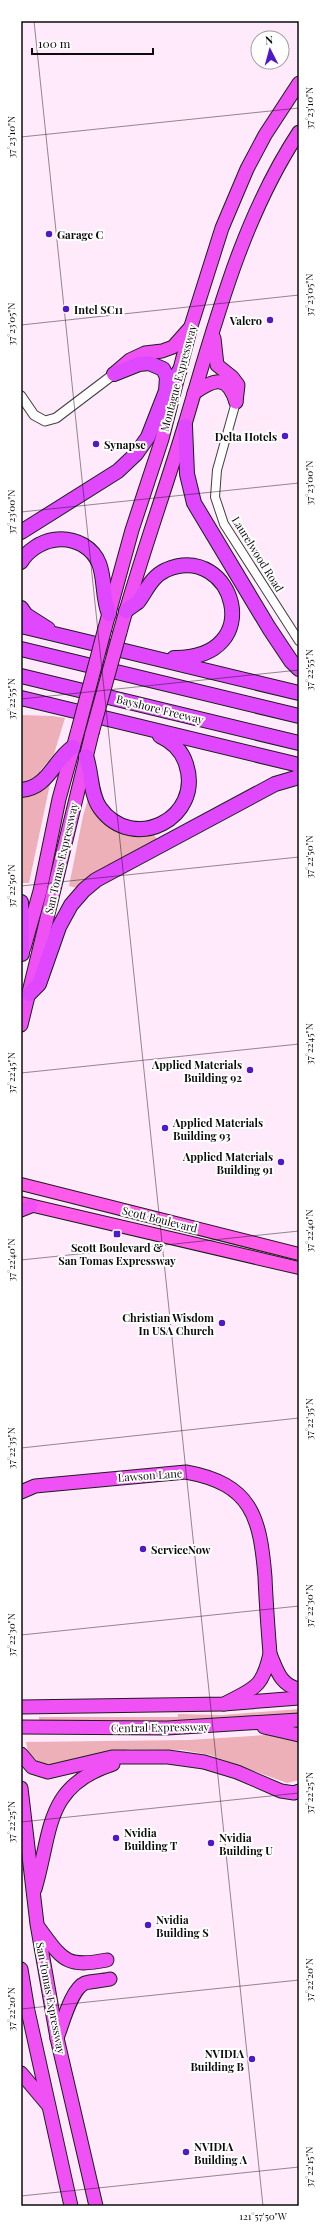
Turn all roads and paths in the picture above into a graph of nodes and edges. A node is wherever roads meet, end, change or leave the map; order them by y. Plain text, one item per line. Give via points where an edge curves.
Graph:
1 (299, 83) edge
2 (299, 132) edge
3 (192, 326) junction
4 (214, 327) junction
5 (180, 370) junction
6 (114, 374) junction
7 (167, 388) junction
8 (194, 393) junction
9 (21, 396) edge
10 (236, 402) junction
11 (185, 426) junction
12 (21, 532) edge
13 (21, 562) edge
14 (21, 608) edge
15 (126, 611) junction
16 (109, 614) junction
17 (21, 626) edge
18 (58, 635) junction
19 (299, 642) edge
20 (21, 649) edge
21 (152, 657) junction
22 (299, 669) edge
23 (21, 676) edge
24 (89, 686) joint
25 (104, 691) joint
26 (299, 694) edge
27 (21, 698) edge
28 (28, 702) edge
29 (299, 716) edge
30 (145, 729) junction
31 (299, 743) edge
32 (73, 747) junction
33 (86, 756) junction
34 (299, 765) edge
35 (299, 777) edge
36 (21, 790) edge
37 (21, 902) edge
38 (22, 956) edge
39 (29, 994) junction
40 (21, 1025) edge
41 (21, 1184) edge
42 (24, 1206) edge
43 (299, 1254) edge
44 (299, 1268) edge
45 (21, 1482) edge
46 (35, 1486) junction
47 (21, 1492) edge
48 (270, 1654) junction
49 (299, 1688) edge
50 (299, 1698) edge
51 (224, 1704) junction
52 (21, 1707) edge
53 (299, 1720) edge
54 (255, 1724) junction
55 (21, 1728) edge
56 (299, 1736) edge
57 (21, 1754) edge
58 (135, 1756) junction
59 (21, 1788) edge
60 (299, 1791) edge
61 (33, 1895) junction
62 (36, 1924) junction
63 (107, 1960) dead end
64 (21, 1969) edge
65 (110, 1979) dead end
66 (57, 2038) junction
67 (21, 2073) edge
68 (51, 2110) junction
69 (71, 2206) edge
70 (96, 2206) edge

1 - 3 highway, Montague Expressway via 265,135 222,228
2 - 4 highway, Montague Expressway via 269,184 244,239
3 - 5 highway, Montague Expressway
3 - 6 highway via 173,347 145,353 130,360
4 - 8 highway, Montague Expressway
4 - 10 highway via 215,360 238,385
5 - 7 highway
5 - 16 highway, Montague Expressway
6 - 7 highway via 139,364 149,363 163,369 167,377
6 - 9 street via 56,418 45,421 34,415
7 - 12 highway via 152,429 136,454 118,471
8 - 10 highway via 211,382 220,382 231,388
8 - 11 highway, Montague Expressway
10 - 19 street, Laurelwood Road via 217,470 215,498 224,524
11 - 15 highway, Montague Expressway via 139,562
11 - 22 highway via 187,474 194,503 269,628 290,661
13 - 16 highway via 36,547 55,540 65,539 88,548 97,557 101,566 104,602
14 - 18 highway via 40,625
15 - 21 highway via 137,602 152,580 166,570 176,567 192,566 204,570 216,576 226,588 232,607 232,618 230,627 213,651 188,658
15 - 25 highway, Montague Expressway, bridge
16 - 24 highway, Montague Expressway, bridge
17 - 18 highway
18 - 21 highway
20 - 29 highway
21 - 26 highway
23 - 31 highway, Bayshore Freeway
24 - 32 highway, San Tomas Expressway, bridge
25 - 33 highway, San Tomas Expressway, bridge
27 - 28 highway
28 - 30 highway
30 - 33 highway via 175,746 184,757 189,775 189,787 182,808 162,825 147,829 131,829 107,816 95,800
30 - 34 highway
32 - 36 highway via 62,755 41,782
32 - 38 highway, San Tomas Expressway
33 - 39 highway, San Tomas Expressway
35 - 39 highway via 275,784 96,880 71,905 54,937 39,984
37 - 38 highway
39 - 40 highway, San Tomas Expressway
41 - 43 main road, Scott Boulevard
42 - 44 main road, Scott Boulevard
45 - 46 highway
46 - 47 highway
46 - 48 highway, Lawson Lane via 186,1472 204,1475 232,1490 252,1512 262,1540
48 - 49 highway via 285,1683
48 - 51 highway via 258,1686
50 - 51 highway, Central Expressway
51 - 52 highway, Central Expressway
53 - 54 highway, Central Expressway
54 - 55 highway, Central Expressway via 167,1728
54 - 56 highway
57 - 58 highway via 32,1767 48,1772 112,1757
58 - 60 highway via 204,1762 237,1772 281,1791
58 - 61 highway via 94,1771 62,1796 46,1836
59 - 61 highway, San Tomas Expressway
61 - 62 highway, San Tomas Expressway
62 - 63 highway via 66,1960 74,1964 85,1964
62 - 66 highway, San Tomas Expressway
64 - 68 highway
65 - 66 highway via 78,1987 72,1995
66 - 70 highway, San Tomas Expressway
67 - 68 highway
68 - 69 highway

